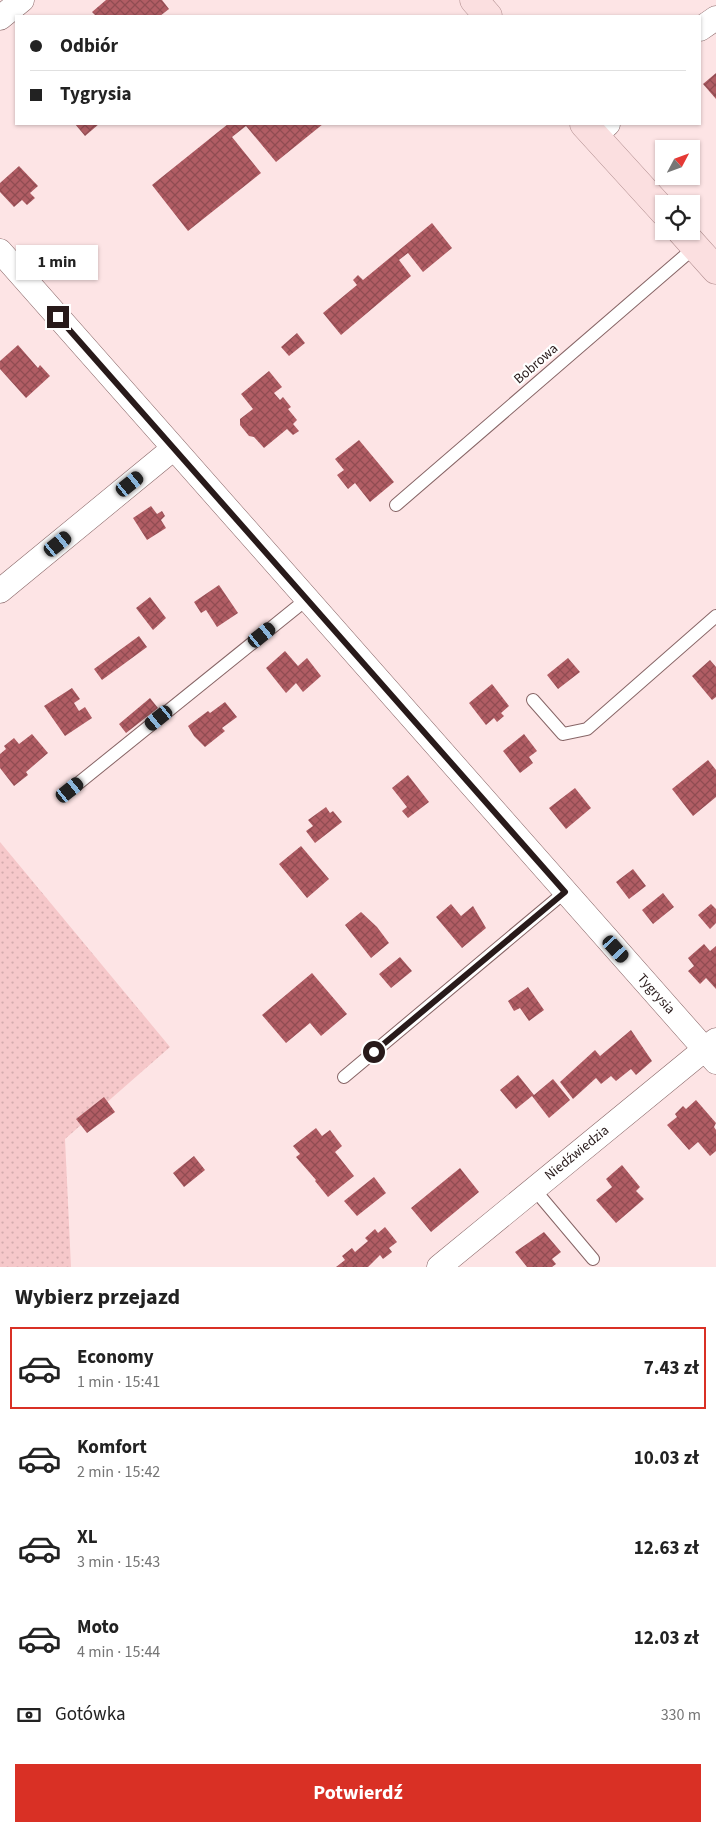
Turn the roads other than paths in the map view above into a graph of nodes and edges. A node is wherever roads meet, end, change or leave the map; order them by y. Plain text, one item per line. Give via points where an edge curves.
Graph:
1 (22, 0) edge
2 (474, 0) edge
3 (487, 15) edge
4 (0, 18) edge
5 (716, 18) edge
6 (701, 28) edge
7 (596, 128) edge
8 (655, 201) edge
9 (687, 240) edge
10 (689, 240) edge
11 (0, 251) edge
12 (716, 270) edge
13 (174, 448) junction
14 (396, 505) dead end
15 (0, 591) edge
16 (307, 599) junction
17 (716, 616) edge
18 (533, 700) dead end
19 (70, 790) dead end
20 (565, 892) junction
21 (712, 1050) edge
22 (344, 1077) dead end
23 (534, 1188) junction
24 (593, 1259) dead end
25 (438, 1267) edge

1 - 4 street
2 - 3 main road
5 - 6 street
7 - 8 main road
9 - 14 lane, Bobrowa
10 - 12 main road
11 - 13 street, Tygrysia
13 - 15 street
13 - 16 street, Tygrysia
16 - 19 lane
16 - 20 street, Tygrysia
17 - 18 lane via 587,729 563,734
20 - 21 street, Tygrysia
20 - 22 lane
21 - 23 street, Niedźwiedzia
23 - 24 lane
23 - 25 street, Niedźwiedzia

